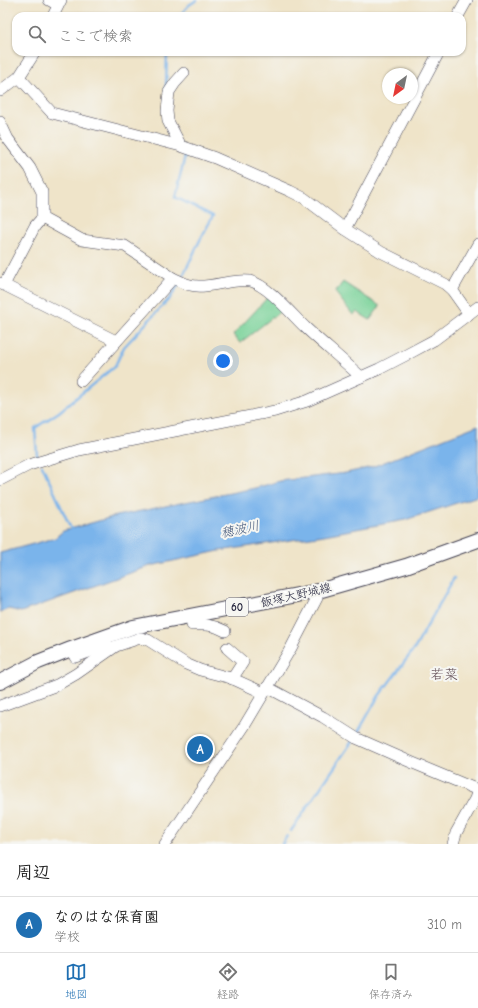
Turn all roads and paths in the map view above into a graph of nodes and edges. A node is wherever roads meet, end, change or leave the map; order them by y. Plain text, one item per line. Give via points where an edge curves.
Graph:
1 (467, 0) edge
2 (56, 2) edge
3 (54, 12) edge
4 (460, 12) edge
5 (32, 56) edge
6 (437, 56) edge
7 (184, 73) dead end
8 (19, 77) junction
9 (0, 91) edge
10 (0, 122) edge
11 (182, 146) junction
12 (42, 218) junction
13 (344, 229) junction
14 (478, 244) edge
15 (173, 278) junction
16 (2, 284) edge
17 (452, 290) junction
18 (474, 310) edge
19 (116, 341) junction
20 (361, 377) junction
21 (81, 381) dead end
22 (0, 480) edge
23 (478, 540) edge
24 (318, 591) junction
25 (191, 615) junction
26 (225, 631) dead end
27 (116, 646) junction
28 (227, 648) dead end
29 (71, 649) junction
30 (232, 679) junction
31 (0, 682) edge
32 (266, 690) junction
33 (0, 706) edge
34 (477, 795) edge
35 (165, 844) edge
36 (453, 844) edge

1 - 4 street
2 - 3 street
5 - 8 street
6 - 13 street
7 - 11 street via 169,92 167,111 168,121
8 - 9 street
8 - 11 street via 52,113
10 - 12 street via 8,139 30,168 42,192
11 - 13 street via 304,198
12 - 15 street via 82,240 125,246
12 - 16 street
13 - 17 street via 380,252 437,278
14 - 17 street
15 - 19 street
15 - 20 street via 197,286 240,281 260,286
16 - 19 street
17 - 18 street
18 - 20 street via 434,340
19 - 21 street
20 - 22 street via 307,401 275,411 79,450 30,465
23 - 24 main road, 飯塚大野城線 / 60 via 406,566
24 - 25 main road, 飯塚大野城線 / 60
24 - 32 street via 292,648
25 - 26 street via 192,625 207,624
25 - 29 main road, 飯塚大野城線 / 60 via 133,627
27 - 29 street via 75,657
27 - 30 street via 142,638 186,664
27 - 33 street via 57,685
28 - 30 street via 244,662
29 - 31 main road, 飯塚大野城線 / 60 via 38,662
30 - 32 street
32 - 34 street via 323,717 356,738
32 - 35 street
34 - 36 street via 456,833

